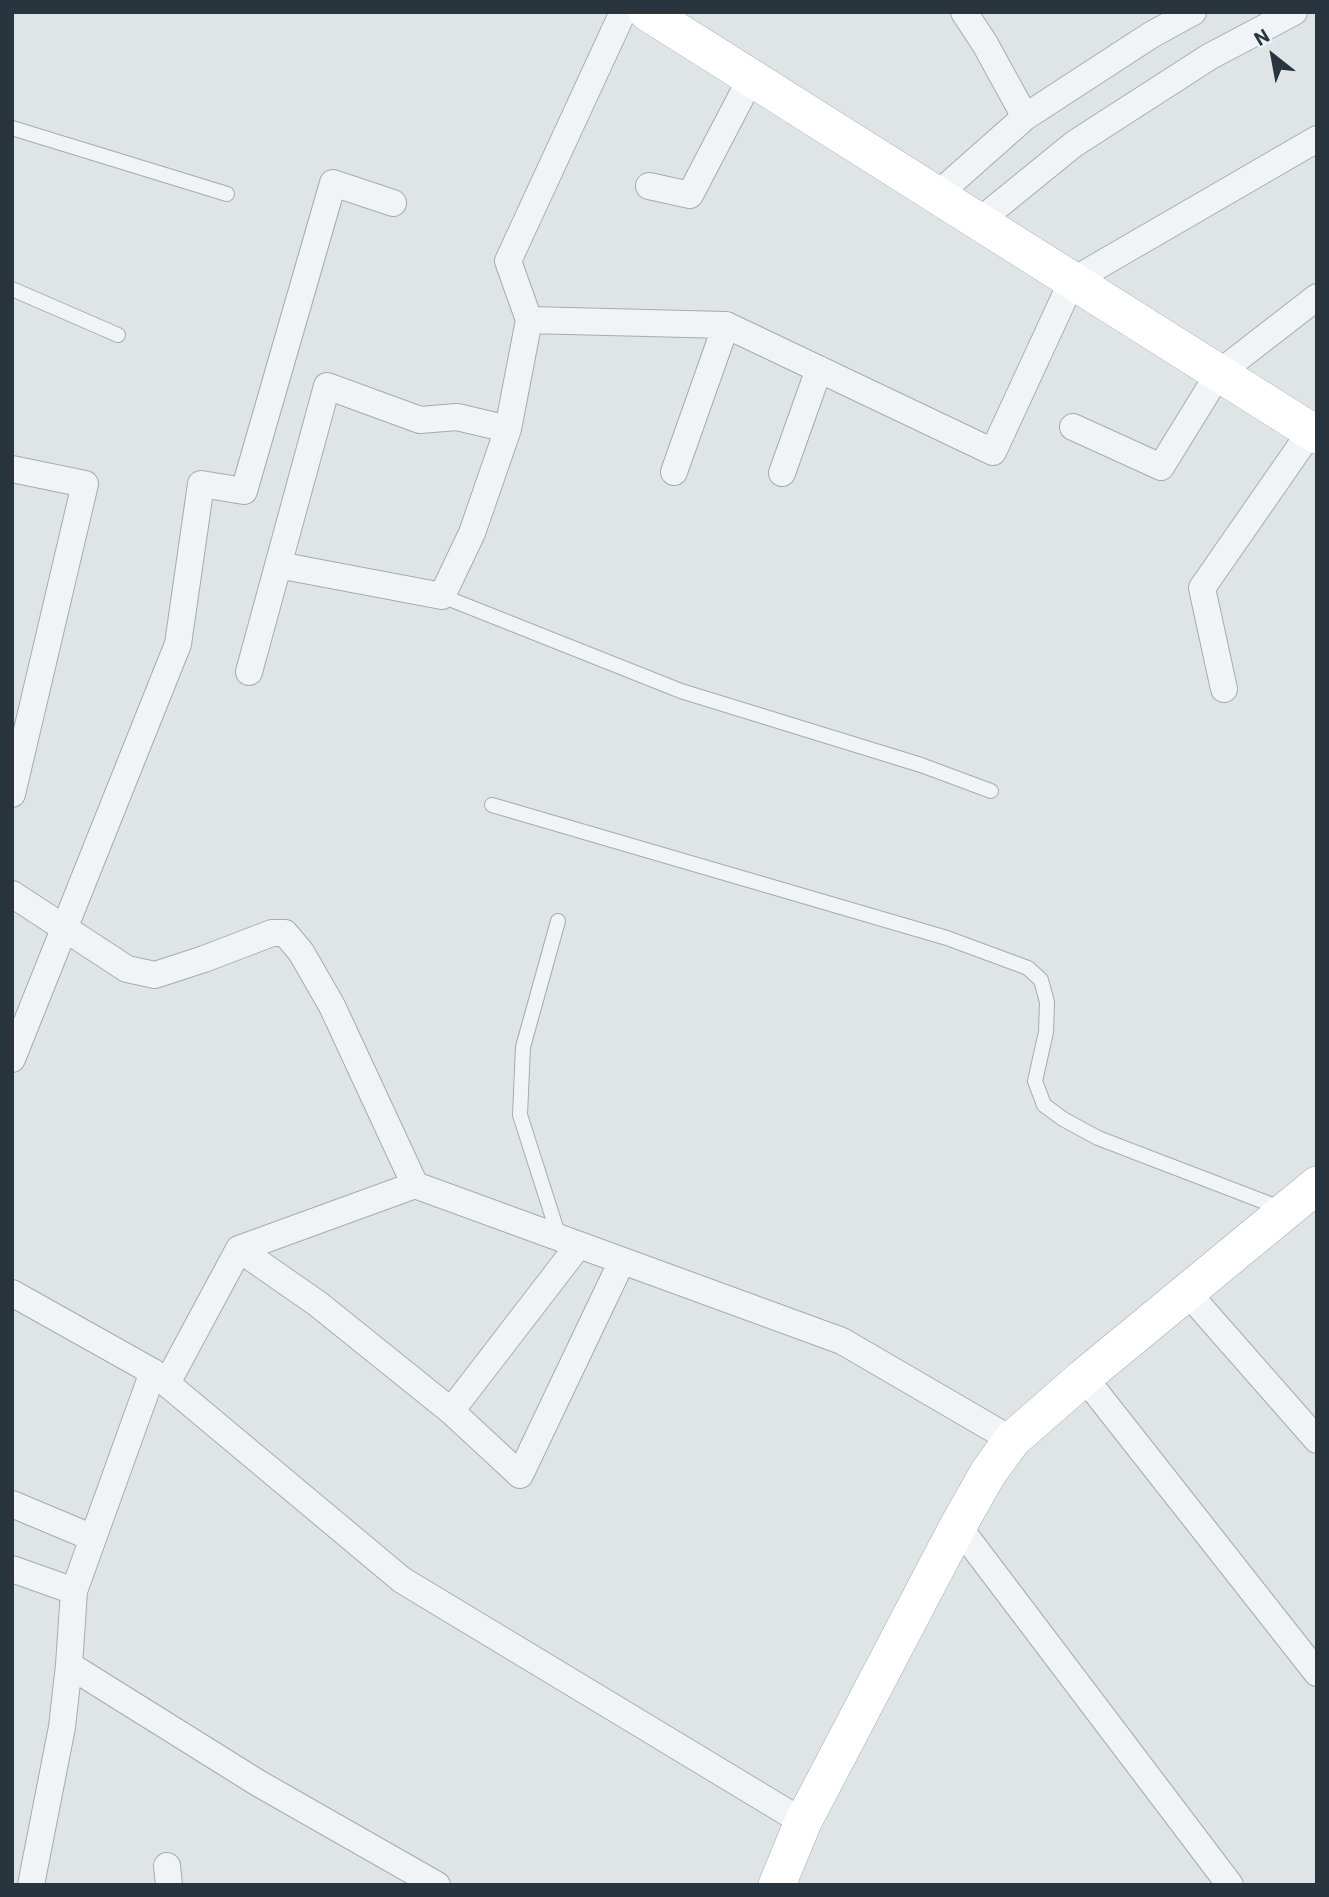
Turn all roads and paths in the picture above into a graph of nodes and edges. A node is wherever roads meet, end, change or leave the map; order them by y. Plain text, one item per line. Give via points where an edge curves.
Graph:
1 (622, 12) edge
2 (964, 12) edge
3 (1193, 12) edge
4 (1294, 12) edge
5 (660, 16) edge
6 (751, 78) junction
7 (1025, 117) junction
8 (12, 128) edge
9 (1317, 139) edge
10 (649, 186) dead end
11 (227, 194) dead end
12 (937, 195) junction
13 (393, 203) dead end
14 (978, 222) junction
15 (1072, 281) junction
16 (12, 289) edge
17 (1317, 297) edge
18 (529, 320) junction
19 (726, 325) junction
20 (118, 335) dead end
21 (819, 369) junction
22 (1219, 373) junction
23 (1073, 427) dead end
24 (508, 429) junction
25 (1314, 433) edge
26 (12, 470) edge
27 (674, 472) dead end
28 (782, 473) dead end
29 (278, 565) junction
30 (442, 596) junction
31 (248, 672) dead end
32 (1224, 690) dead end
33 (991, 791) dead end
34 (12, 794) edge
35 (492, 805) dead end
36 (12, 894) edge
37 (558, 920) dead end
38 (64, 927) junction
39 (12, 1059) edge
40 (415, 1185) junction
41 (1317, 1185) edge
42 (1284, 1210) junction
43 (569, 1242) junction
44 (239, 1249) junction
45 (622, 1261) junction
46 (1187, 1292) junction
47 (12, 1293) edge
48 (1084, 1377) junction
49 (160, 1378) junction
50 (450, 1411) junction
51 (1012, 1440) junction
52 (1317, 1440) edge
53 (12, 1504) edge
54 (958, 1526) junction
55 (93, 1538) junction
56 (12, 1569) edge
57 (74, 1591) junction
58 (69, 1665) junction
59 (1317, 1673) edge
60 (803, 1822) junction
61 (31, 1885) edge
62 (437, 1885) edge
63 (777, 1885) edge
64 (1230, 1885) edge

1 - 18 street via 508,261
2 - 7 street
3 - 7 street
4 - 14 street via 1209,57 1074,144
5 - 6 street
6 - 10 street via 690,195
6 - 12 street
7 - 12 street
8 - 11 lane
9 - 15 street
12 - 14 street
13 - 38 street via 333,183 244,491 201,484 178,644
14 - 15 street
15 - 21 street via 993,452
15 - 22 street
16 - 20 lane
17 - 22 street
18 - 19 street
18 - 24 street
19 - 21 street
19 - 27 street
21 - 28 street
22 - 23 street via 1161,467
22 - 25 street
24 - 29 street via 457,417 420,420 327,386
24 - 30 street via 472,533
25 - 32 street via 1202,588
26 - 34 street via 85,484
29 - 30 street
29 - 31 street
30 - 33 lane via 681,691
35 - 42 lane via 947,938 1028,968 1041,980 1047,1002 1046,1032 1035,1081 1044,1105 1098,1138
36 - 38 street
37 - 43 lane via 523,1047 520,1115
38 - 39 street
38 - 40 street via 127,969 155,975 272,933 285,933 332,1006
40 - 43 street
40 - 44 street
41 - 42 street
42 - 46 street
43 - 45 street
43 - 50 street
44 - 49 street
44 - 50 street via 318,1304
45 - 50 street via 520,1475
45 - 51 street via 842,1341
46 - 48 street
46 - 52 street
47 - 49 street
48 - 51 street
48 - 59 street
49 - 55 street
49 - 60 street via 402,1580
51 - 54 street
53 - 55 street
54 - 60 street
54 - 64 street
55 - 57 street
56 - 57 street
57 - 58 street
58 - 61 street via 62,1727
58 - 62 street via 258,1783
60 - 63 street

